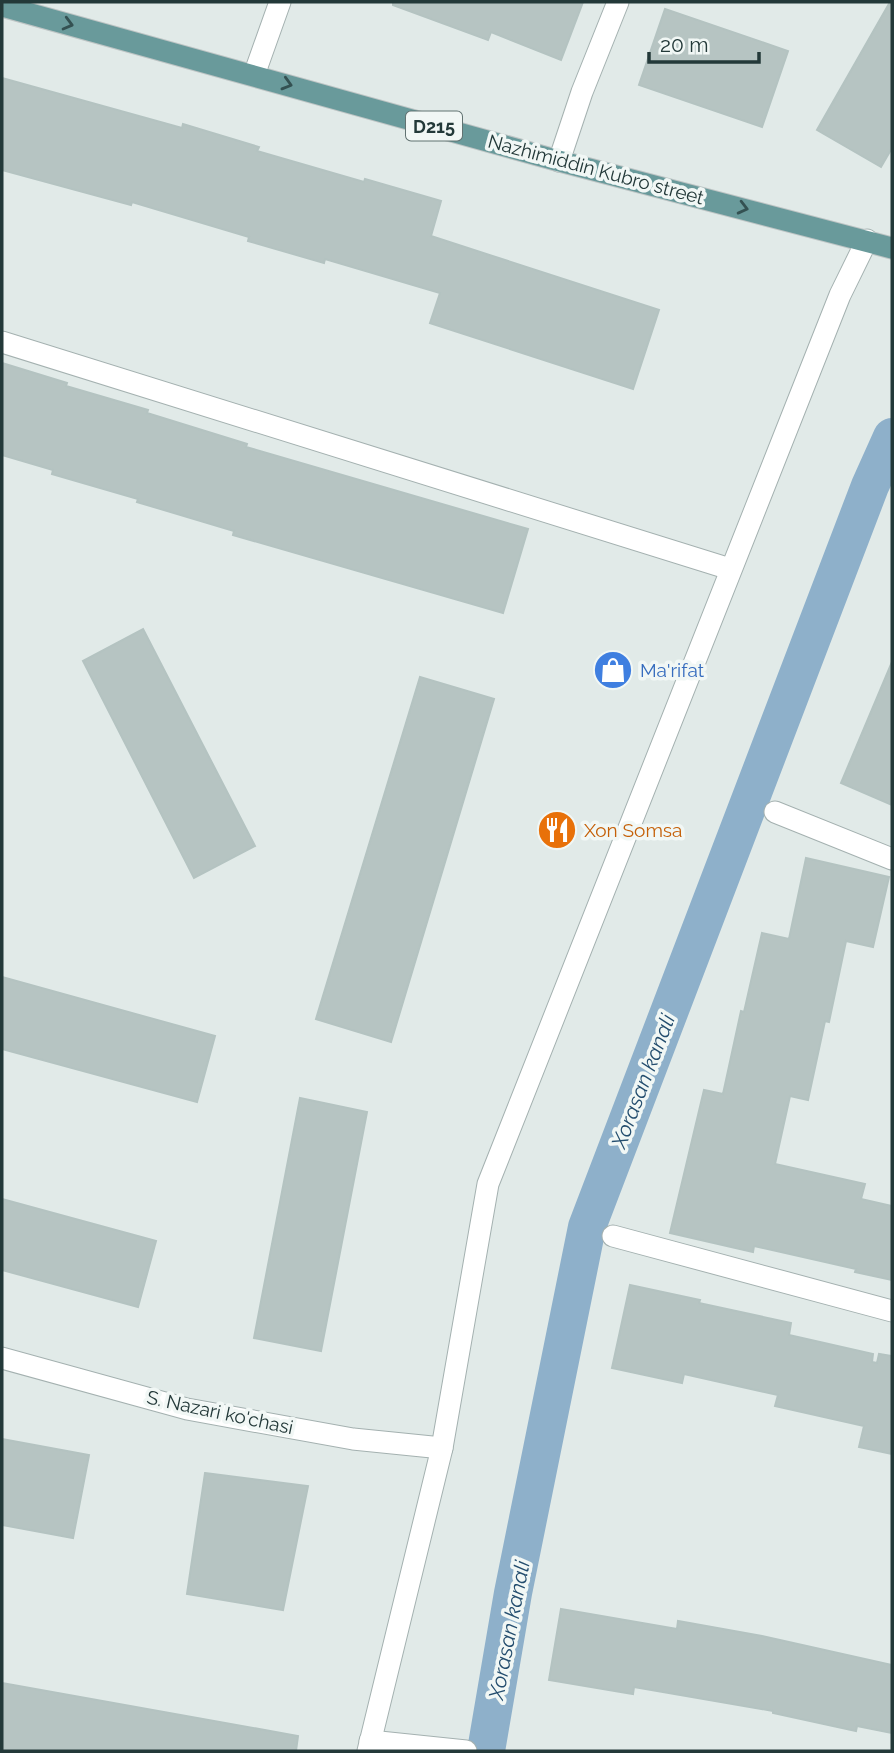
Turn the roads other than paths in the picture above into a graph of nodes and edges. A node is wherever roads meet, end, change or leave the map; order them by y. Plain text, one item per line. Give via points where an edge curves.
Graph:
1 (280, 2) edge
2 (618, 2) edge
3 (2, 6) edge
4 (254, 75) junction
5 (559, 161) junction
6 (867, 240) junction
7 (892, 248) edge
8 (2, 342) edge
9 (730, 569) junction
10 (775, 811) dead end
11 (892, 859) edge
12 (613, 1236) dead end
13 (892, 1311) edge
14 (2, 1358) edge
15 (442, 1448) junction
16 (369, 1746) edge
17 (466, 1751) edge

1 - 4 street
2 - 5 street
3 -> 4 main road, Nazhimiddin Kubro street / D215
4 -> 5 main road, Nazhimiddin Kubro street / D215
5 -> 6 main road, Nazhimiddin Kubro street / D215
6 - 7 main road, D215
6 - 9 street via 839,295
8 - 9 street
9 - 15 street via 488,1184
10 - 11 street
12 - 13 street
14 - 15 street, S. Nazari ko'chasi via 187,1409 354,1439
15 - 16 street
16 - 17 street

